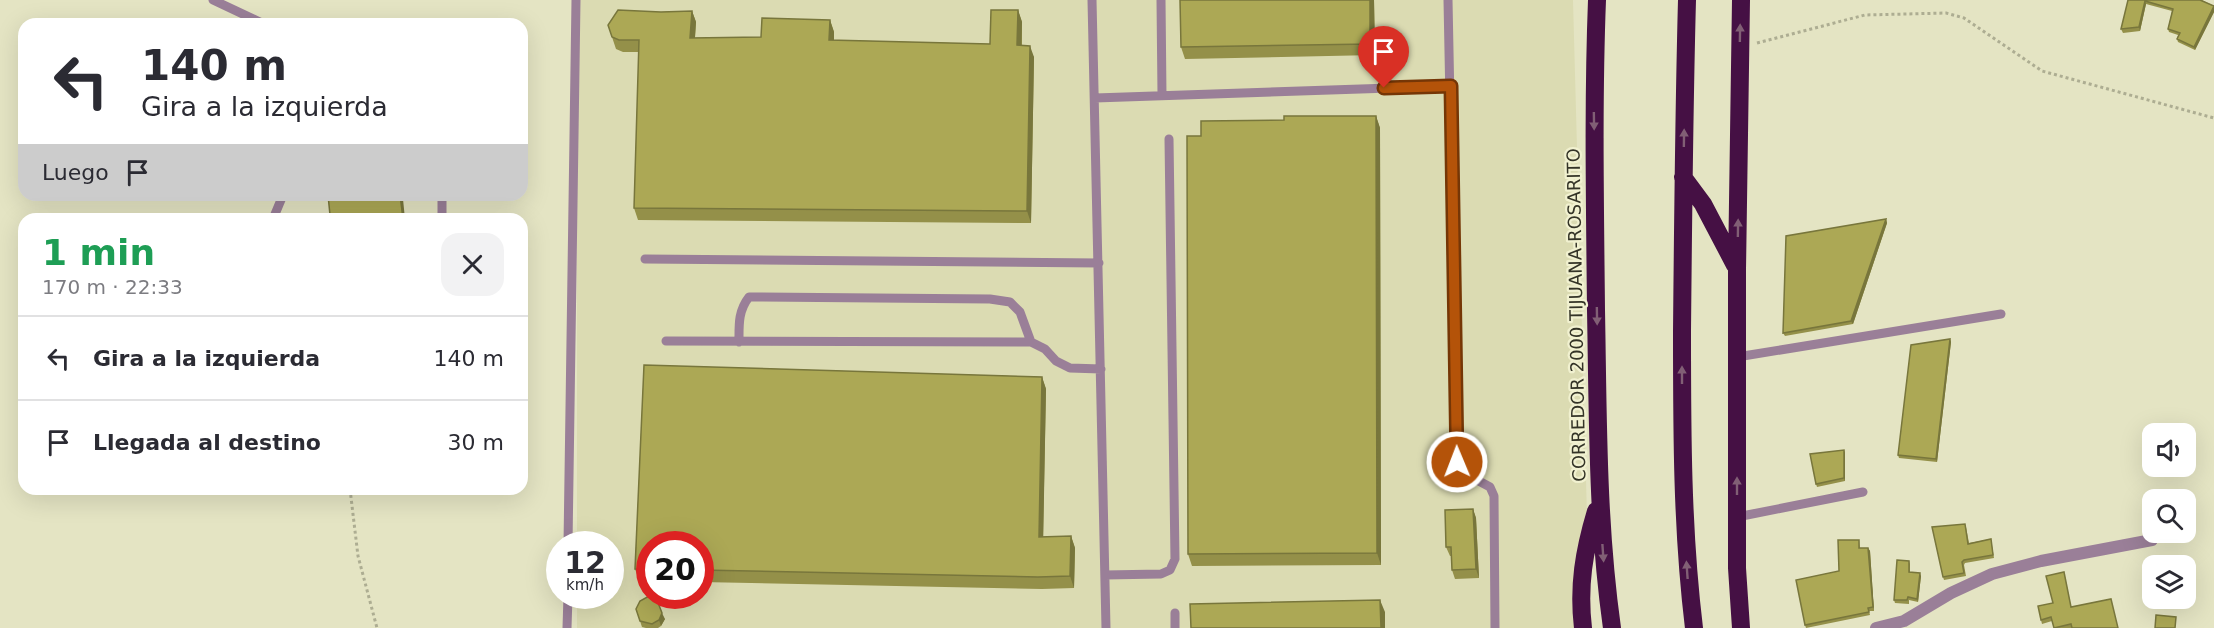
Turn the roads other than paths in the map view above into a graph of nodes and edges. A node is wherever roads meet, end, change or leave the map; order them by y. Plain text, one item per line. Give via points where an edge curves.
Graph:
1 (213, 0) edge
2 (576, 0) edge
3 (1092, 0) edge
4 (1161, 0) edge
5 (1448, 0) edge
6 (1589, 0) edge
7 (1597, 0) edge
8 (1687, 0) edge
9 (1741, 0) edge
10 (251, 18) edge
11 (1451, 86) junction
12 (1593, 87) junction
13 (1162, 95) junction
14 (1095, 98) junction
15 (1169, 139) dead end
16 (1683, 177) junction
17 (645, 259) dead end
18 (1099, 263) junction
19 (1737, 270) junction
20 (2001, 314) dead end
21 (666, 341) dead end
22 (739, 342) junction
23 (1031, 342) junction
24 (1737, 357) junction
25 (1101, 369) junction
26 (1863, 492) dead end
27 (1600, 498) junction
28 (1737, 517) junction
29 (568, 531) edge
30 (2142, 542) edge
31 (1105, 575) junction
32 (568, 609) edge
33 (1175, 613) dead end
34 (567, 628) edge
35 (1106, 628) edge
36 (1175, 628) edge
37 (1495, 628) edge
38 (1583, 628) edge
39 (1612, 628) edge
40 (1694, 628) edge
41 (1741, 628) edge
42 (1876, 628) edge

1 - 10 lane
2 - 29 lane
3 - 14 lane
4 - 13 lane
5 - 11 lane
6 - 12 highway
7 - 12 highway, CORREDOR 2000 TIJUANA-ROSARITO
16 -> 8 highway
19 -> 9 highway
11 - 13 lane
11 - 37 lane via 1457,462 1464,473 1490,487 1494,496
12 -> 27 highway, CORREDOR 2000 TIJUANA-ROSARITO
13 - 14 lane
14 - 18 lane
15 - 31 lane via 1175,559 1170,570 1161,574
16 - 19 highway
40 -> 16 highway via 1682,476
17 - 18 lane
18 - 25 lane
19 - 24 highway
20 - 24 lane
21 - 22 lane
22 - 23 lane
22 - 23 lane via 740,315 749,297 788,296 990,298 1010,302 1020,312
23 - 25 lane via 1070,368
28 -> 24 highway
25 - 31 lane
26 - 28 lane
27 - 38 highway via 1585,548 1580,602
27 -> 39 highway, CORREDOR 2000 TIJUANA-ROSARITO
28 - 41 highway
30 - 42 street via 1992,574 1951,592 1904,621
31 - 35 lane
32 - 34 lane
33 - 36 lane

